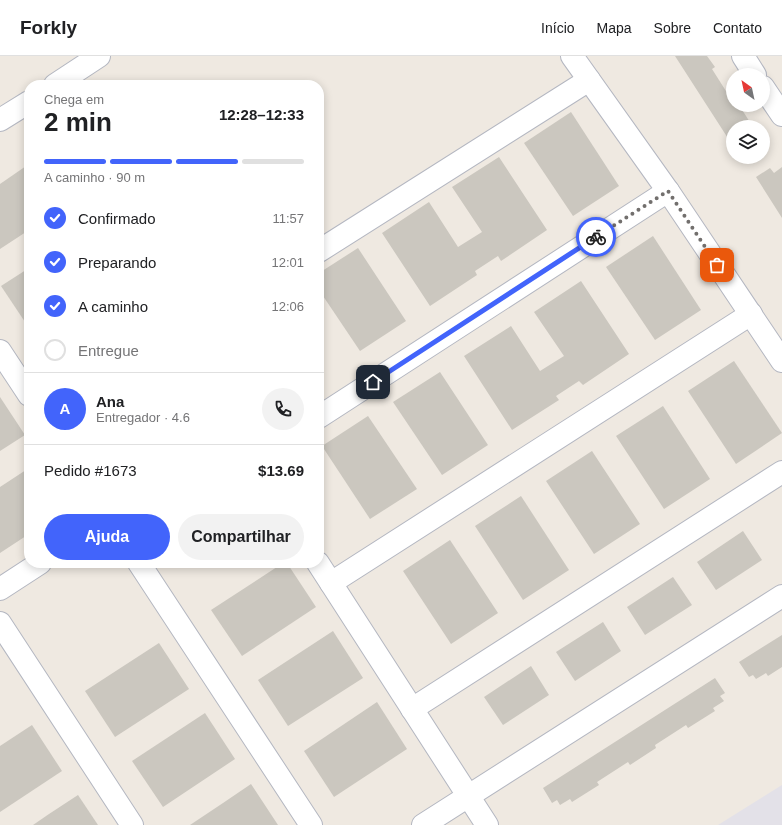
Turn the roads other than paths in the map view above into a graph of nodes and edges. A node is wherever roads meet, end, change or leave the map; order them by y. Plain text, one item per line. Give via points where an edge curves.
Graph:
1 (99, 56) edge
2 (572, 56) edge
3 (743, 56) edge
4 (751, 68) edge
5 (62, 80) edge
6 (589, 80) junction
7 (770, 97) edge
8 (24, 108) edge
9 (782, 115) edge
10 (0, 120) edge
11 (668, 191) junction
12 (324, 248) edge
13 (751, 314) junction
14 (0, 351) edge
15 (782, 361) edge
16 (24, 387) edge
17 (324, 414) edge
18 (782, 472) edge
19 (32, 568) edge
20 (142, 568) edge
21 (321, 568) edge
22 (331, 583) junction
23 (0, 589) edge
24 (782, 596) edge
25 (0, 623) edge
26 (412, 709) junction
27 (468, 796) junction
28 (132, 825) edge
29 (311, 825) edge
30 (423, 825) edge
31 (487, 825) edge

1 - 5 street
2 - 6 street
3 - 4 street
6 - 11 street
6 - 12 street
7 - 9 street
8 - 10 street
11 - 13 street
11 - 17 street
13 - 15 street
13 - 22 street
14 - 16 street
18 - 26 street
19 - 23 street
20 - 29 street
21 - 22 street
22 - 26 street
24 - 27 street
25 - 28 street
26 - 27 street
27 - 30 street
27 - 31 street

